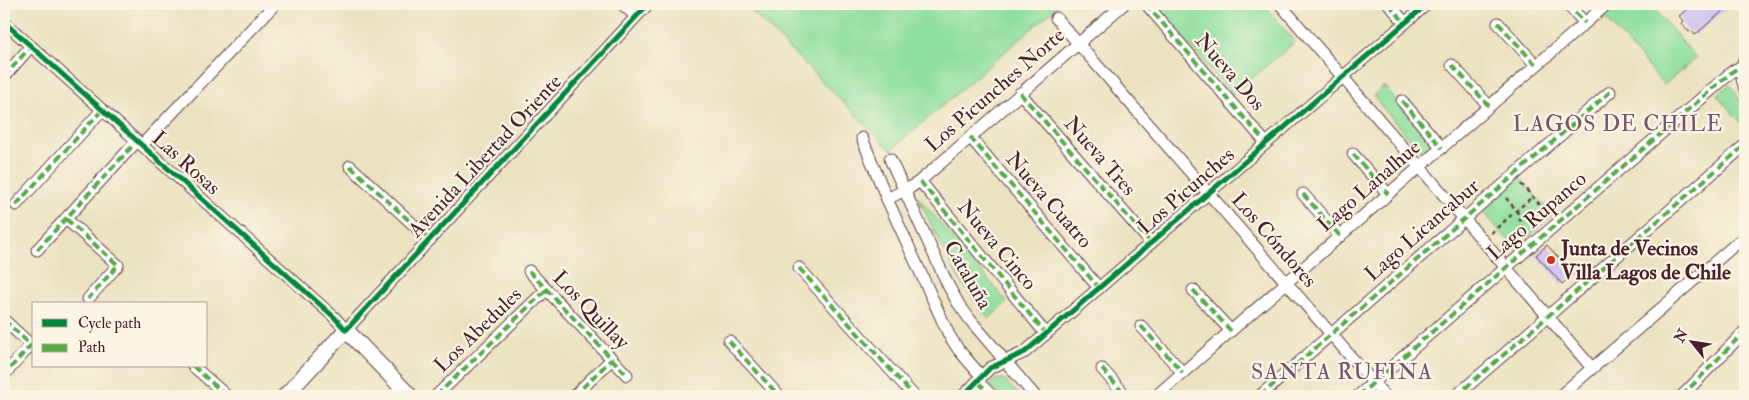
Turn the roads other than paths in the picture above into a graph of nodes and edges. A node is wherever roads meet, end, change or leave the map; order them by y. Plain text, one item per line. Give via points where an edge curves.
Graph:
1 (275, 4) edge
2 (622, 4) edge
3 (648, 4) edge
4 (1124, 4) edge
5 (1146, 4) edge
6 (1280, 4) edge
7 (1389, 4) edge
8 (1427, 4) edge
9 (1567, 4) edge
10 (1607, 4) edge
11 (636, 16) junction
12 (1056, 18) dead end
13 (4, 22) edge
14 (1405, 23) junction
15 (1498, 23) dead end
16 (1585, 23) junction
17 (1078, 43) junction
18 (31, 46) junction
19 (1744, 62) edge
20 (1452, 65) dead end
21 (1536, 65) junction
22 (4, 77) edge
23 (1342, 77) junction
24 (1745, 88) edge
25 (1610, 92) dead end
26 (1020, 93) junction
27 (1402, 101) dead end
28 (1490, 106) junction
29 (102, 110) junction
30 (970, 137) junction
31 (862, 138) dead end
32 (139, 143) junction
33 (1266, 143) junction
34 (1745, 145) edge
35 (1442, 148) junction
36 (1353, 154) dead end
37 (890, 159) dead end
38 (350, 166) dead end
39 (1419, 167) junction
40 (920, 181) junction
41 (904, 191) junction
42 (1208, 193) junction
43 (1303, 194) dead end
44 (1388, 194) junction
45 (887, 199) junction
46 (16, 206) dead end
47 (1464, 218) junction
48 (66, 219) junction
49 (1340, 236) junction
50 (1745, 236) edge
51 (430, 240) junction
52 (1151, 243) junction
53 (37, 250) dead end
54 (799, 268) dead end
55 (1506, 268) junction
56 (528, 272) dead end
57 (1286, 283) junction
58 (1099, 288) junction
59 (546, 290) junction
60 (1193, 290) dead end
61 (88, 299) dead end
62 (1548, 316) junction
63 (4, 320) edge
64 (1141, 326) dead end
65 (346, 330) junction
66 (1231, 331) junction
67 (1745, 331) edge
68 (1046, 334) junction
69 (1331, 334) junction
70 (729, 341) dead end
71 (612, 359) junction
72 (1005, 361) junction
73 (195, 368) edge
74 (1592, 368) junction
75 (1102, 369) dead end
76 (1183, 373) junction
77 (627, 375) dead end
78 (4, 376) edge
79 (979, 379) junction
80 (1373, 382) junction
81 (227, 396) edge
82 (284, 396) edge
83 (410, 396) edge
84 (436, 396) edge
85 (574, 396) edge
86 (779, 396) edge
87 (914, 396) edge
88 (963, 396) edge
89 (992, 396) edge
90 (1035, 396) edge
91 (1126, 396) edge
92 (1156, 396) edge
93 (1260, 396) edge
94 (1358, 396) edge
95 (1385, 396) edge
96 (1456, 396) edge
97 (1560, 396) edge
98 (1682, 396) edge

1 - 32 street
2 - 11 street
3 - 11 street, Avenida Libertad Oriente
4 - 17 street, Los Picunches Norte
5 - 33 street, Nueva Dos
6 - 23 street
7 - 14 street
8 - 14 street, Los Picunches
9 - 16 street
10 - 16 street, Lago Lanalhue
11 - 51 street, Avenida Libertad Oriente
12 - 17 street, Los Cóndores
13 - 18 street, Las Rosas
14 - 23 street, Los Picunches
15 - 21 street
16 - 21 street, Lago Lanalhue
17 - 26 street, Los Picunches Norte
17 - 42 street, Los Cóndores
18 - 22 street
18 - 29 street, Las Rosas
19 - 24 street via 1742,76
19 - 55 street, Lago Rupanco
20 - 28 street
21 - 28 street, Lago Lanalhue
23 - 33 street, Los Picunches
23 - 39 street
25 - 47 street, Lago Licancabur
26 - 30 street, Los Picunches Norte
26 - 52 street, Nueva Tres
27 - 35 street
28 - 35 street, Lago Lanalhue
29 - 32 street, Las Rosas
29 - 46 street
30 - 40 street, Los Picunches Norte
30 - 58 street, Nueva Cuatro
31 - 45 street, Cataluña
32 - 48 street
32 - 65 street, Las Rosas
33 - 42 street, Los Picunches
34 - 62 street
35 - 39 street, Lago Lanalhue
36 - 44 street
37 - 41 street, Cataluña
38 - 51 street, Avenida Libertad Oriente
39 - 44 street, Lago Lanalhue
39 - 47 street
40 - 41 street, Los Picunches Norte
40 - 68 street, Nueva Cinco
41 - 45 street, Los Picunches Norte
41 - 72 street, Cataluña via 958,303
42 - 52 street, Los Picunches
42 - 57 street, Los Cóndores
43 - 49 street
44 - 49 street, Lago Lanalhue
45 - 79 street, Cataluña via 949,335
47 - 55 street
47 - 69 street, Lago Licancabur
48 - 53 street
48 - 61 street via 118,265
49 - 57 street, Lago Lanalhue
50 - 74 street
51 - 65 street, Avenida Libertad Oriente
52 - 58 street, Los Picunches
54 - 87 street
55 - 62 street
55 - 80 street, Lago Rupanco
56 - 59 street, Los Quillay
57 - 66 street, Lago Lanalhue
57 - 69 street, Los Cóndores
58 - 68 street, Los Picunches
59 - 71 street, Los Quillay
59 - 84 street, Los Abedules
60 - 66 street
62 - 74 street
62 - 96 street
63 - 78 street via 31,345
64 - 76 street
65 - 82 main road, Avenida Libertad Oriente
65 - 83 main road, Las Rosas
66 - 76 street, Lago Lanalhue
67 - 98 street
68 - 72 street, Los Picunches via 1025,352
69 - 80 street, Los Cóndores
69 - 93 street, Lago Licancabur
70 - 86 street
71 - 77 street, Los Quillay
71 - 85 street
72 - 79 street, Los Picunches via 990,368
72 - 90 street, Cataluña
73 - 81 street
74 - 97 street
75 - 91 street
76 - 92 street, Lago Lanalhue
79 - 88 street, Los Picunches
79 - 89 street, Cataluña
80 - 94 street, Lago Rupanco
80 - 95 street, Los Cóndores

